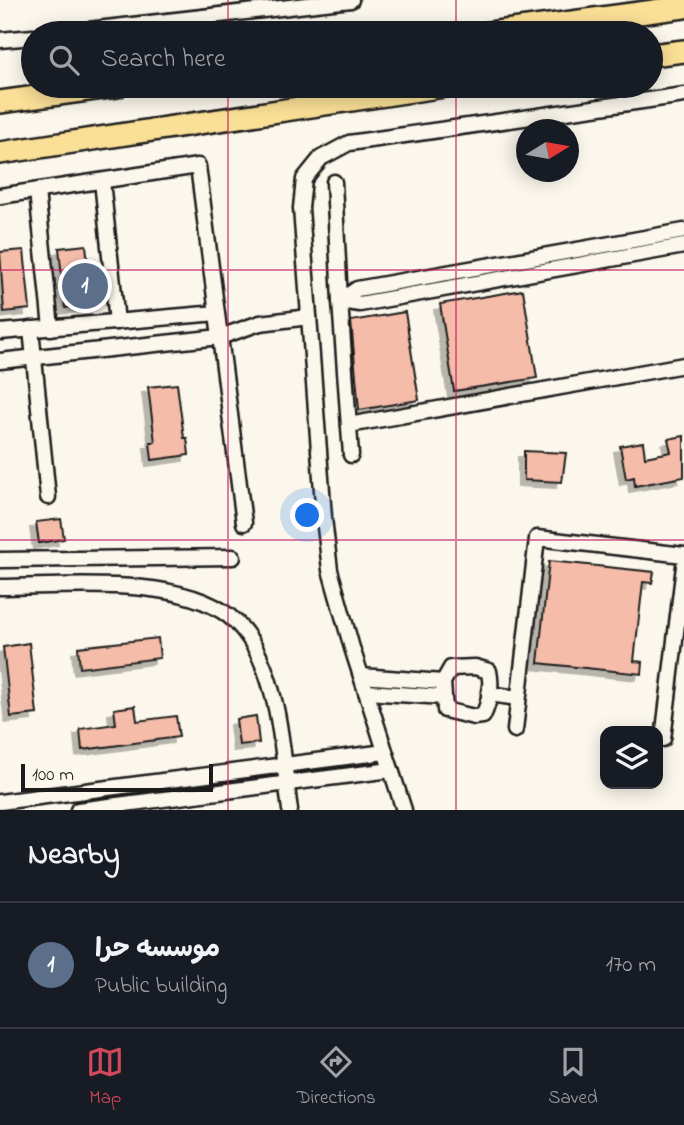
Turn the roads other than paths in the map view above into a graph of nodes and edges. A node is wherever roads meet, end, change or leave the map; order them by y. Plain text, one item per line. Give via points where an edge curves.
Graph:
1 (351, 0) edge
2 (684, 7) edge
3 (167, 21) edge
4 (579, 21) edge
5 (21, 38) edge
6 (0, 40) edge
7 (684, 51) edge
8 (663, 54) edge
9 (683, 97) edge
10 (29, 98) edge
11 (367, 98) edge
12 (0, 102) edge
13 (0, 153) edge
14 (102, 181) junction
15 (334, 181) dead end
16 (37, 191) junction
17 (0, 197) edge
18 (684, 231) edge
19 (684, 246) edge
20 (340, 300) junction
21 (217, 313) junction
22 (309, 317) junction
23 (117, 322) junction
24 (51, 328) junction
25 (31, 329) junction
26 (0, 332) edge
27 (220, 337) junction
28 (34, 357) junction
29 (0, 361) edge
30 (684, 365) edge
31 (349, 425) junction
32 (351, 455) dead end
33 (47, 497) dead end
34 (244, 523) dead end
35 (684, 555) edge
36 (233, 558) dead end
37 (0, 560) edge
38 (684, 566) edge
39 (0, 587) edge
40 (361, 676) junction
41 (443, 682) junction
42 (366, 692) junction
43 (489, 694) junction
44 (444, 697) junction
45 (518, 698) junction
46 (515, 730) dead end
47 (663, 739) dead end
48 (385, 752) junction
49 (284, 765) junction
50 (391, 770) junction
51 (286, 783) junction
52 (0, 802) edge
53 (78, 810) edge
54 (290, 810) edge
55 (404, 810) edge

1 - 3 street
2 - 4 highway
5 - 6 street
7 - 8 highway
9 - 22 street via 349,143 321,158 304,179 301,208
10 - 12 highway
11 - 13 highway
14 - 16 street
14 - 21 street via 198,166
14 - 23 street
15 - 20 street
16 - 17 street
16 - 24 street
18 - 20 street via 357,289
19 - 20 street via 360,304
20 - 31 street
21 - 23 street
21 - 27 street
22 - 27 street via 260,323
22 - 40 street via 330,570
23 - 24 street
24 - 25 street
25 - 26 street
25 - 28 street
27 - 28 street
27 - 34 street
28 - 29 street
28 - 33 street
30 - 31 street
31 - 32 street
35 - 45 street via 537,538
36 - 37 street
38 - 47 street
39 - 49 street via 172,591 205,601 230,616 251,641 265,670
40 - 41 street
40 - 42 street
41 - 43 street via 451,668 475,667 489,671
41 - 44 street
42 - 44 street
42 - 48 street
43 - 44 street via 483,716 474,717 445,710
43 - 45 street
45 - 46 street
48 - 49 street
48 - 50 street
49 - 51 street
49 - 52 street
50 - 51 street
50 - 55 street
51 - 53 street
51 - 54 street

